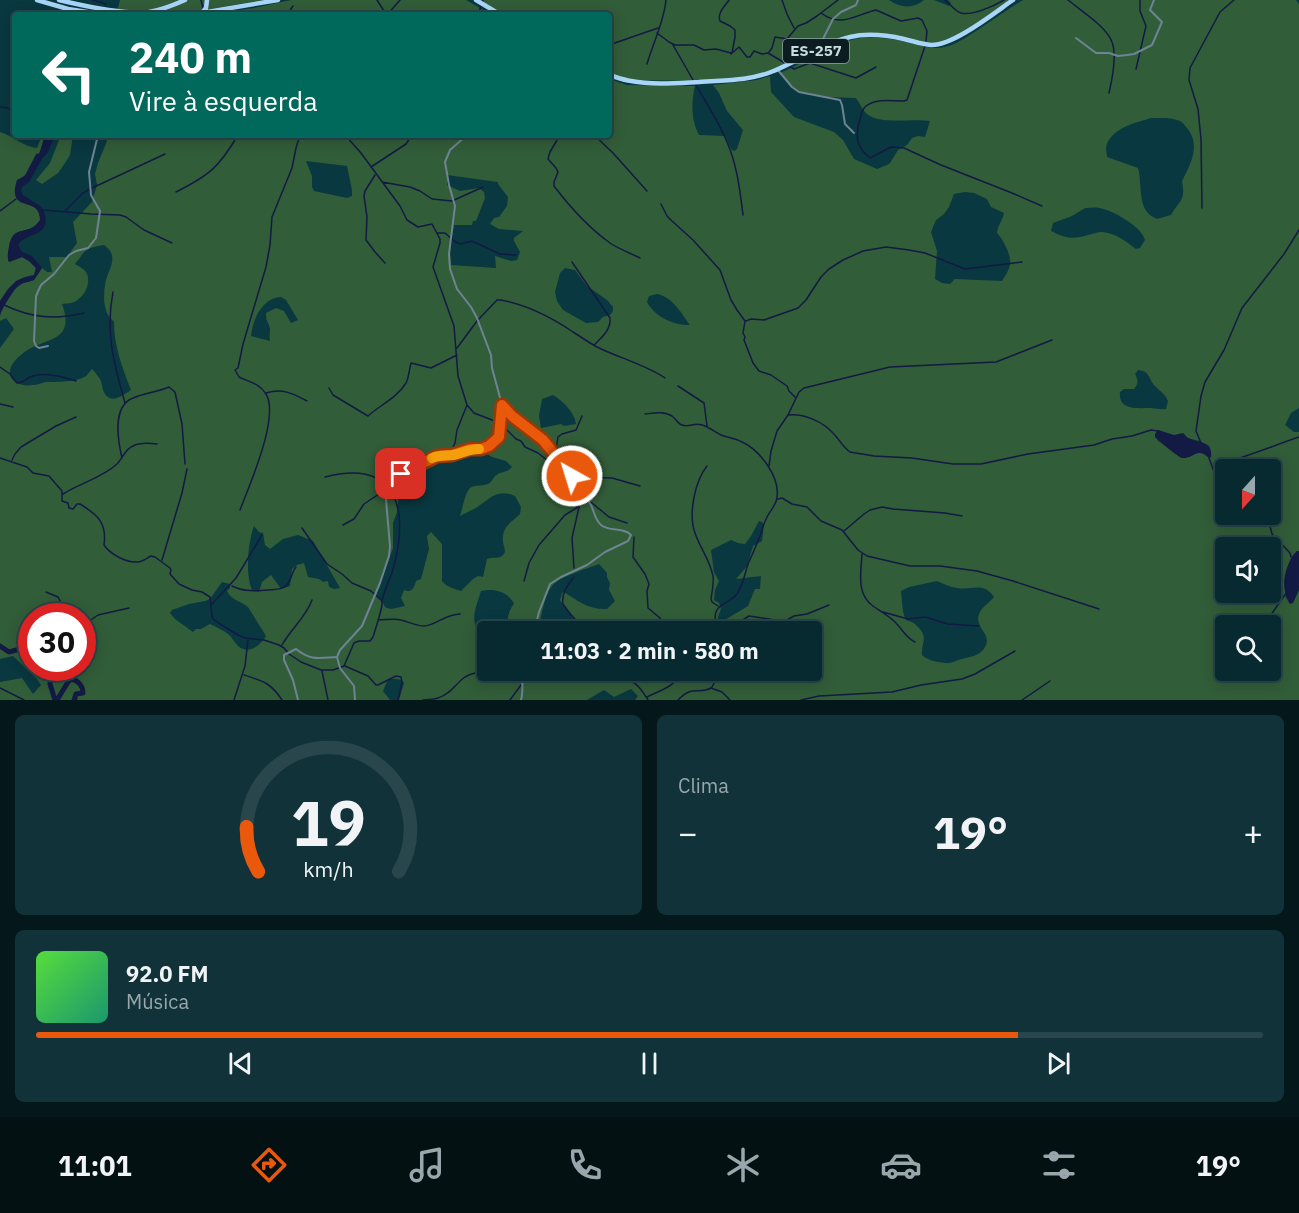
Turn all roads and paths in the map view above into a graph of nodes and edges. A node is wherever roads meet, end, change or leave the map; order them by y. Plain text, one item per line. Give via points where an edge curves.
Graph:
1 (37, 0) edge
2 (59, 0) edge
3 (185, 0) edge
4 (278, 0) edge
5 (476, 0) edge
6 (858, 0) edge
7 (1013, 0) edge
8 (1154, 0) edge
9 (86, 12) edge
10 (208, 12) edge
11 (496, 12) edge
12 (1076, 38) dead end
13 (818, 50) junction
14 (777, 69) junction
15 (612, 76) edge
16 (854, 133) dead end
17 (97, 138) edge
18 (464, 138) edge
19 (48, 346) dead end
20 (502, 405) junction
21 (537, 621) edge
22 (337, 657) junction
23 (522, 681) edge
24 (298, 700) edge
25 (355, 700) edge
26 (521, 700) edge

1 - 9 main road
2 - 3 main road via 136,12 155,11
4 - 10 main road
5 - 11 main road
6 - 13 street via 833,19
7 - 13 main road, ES-257 via 942,44 870,35 848,38
8 - 12 street via 1150,10 1161,23 1152,45 1142,51 1123,56 1099,54
13 - 14 main road, ES-257
14 - 15 main road, ES-257 via 748,78 678,83 633,82
14 - 16 street via 799,92 840,100 845,124
17 - 19 street via 89,172 91,195 100,211 96,238 88,248 69,255 41,285 36,296 34,341 39,348
18 - 20 street via 450,150 446,162 454,206 450,272 485,337
20 - 21 street via 543,440 572,476 599,522 631,535 628,541 550,584
20 - 22 street via 499,437 489,446 437,456 390,483 386,500 389,556 362,626
22 - 24 street via 310,658 296,649 284,655
22 - 25 street via 354,686
23 - 26 street

